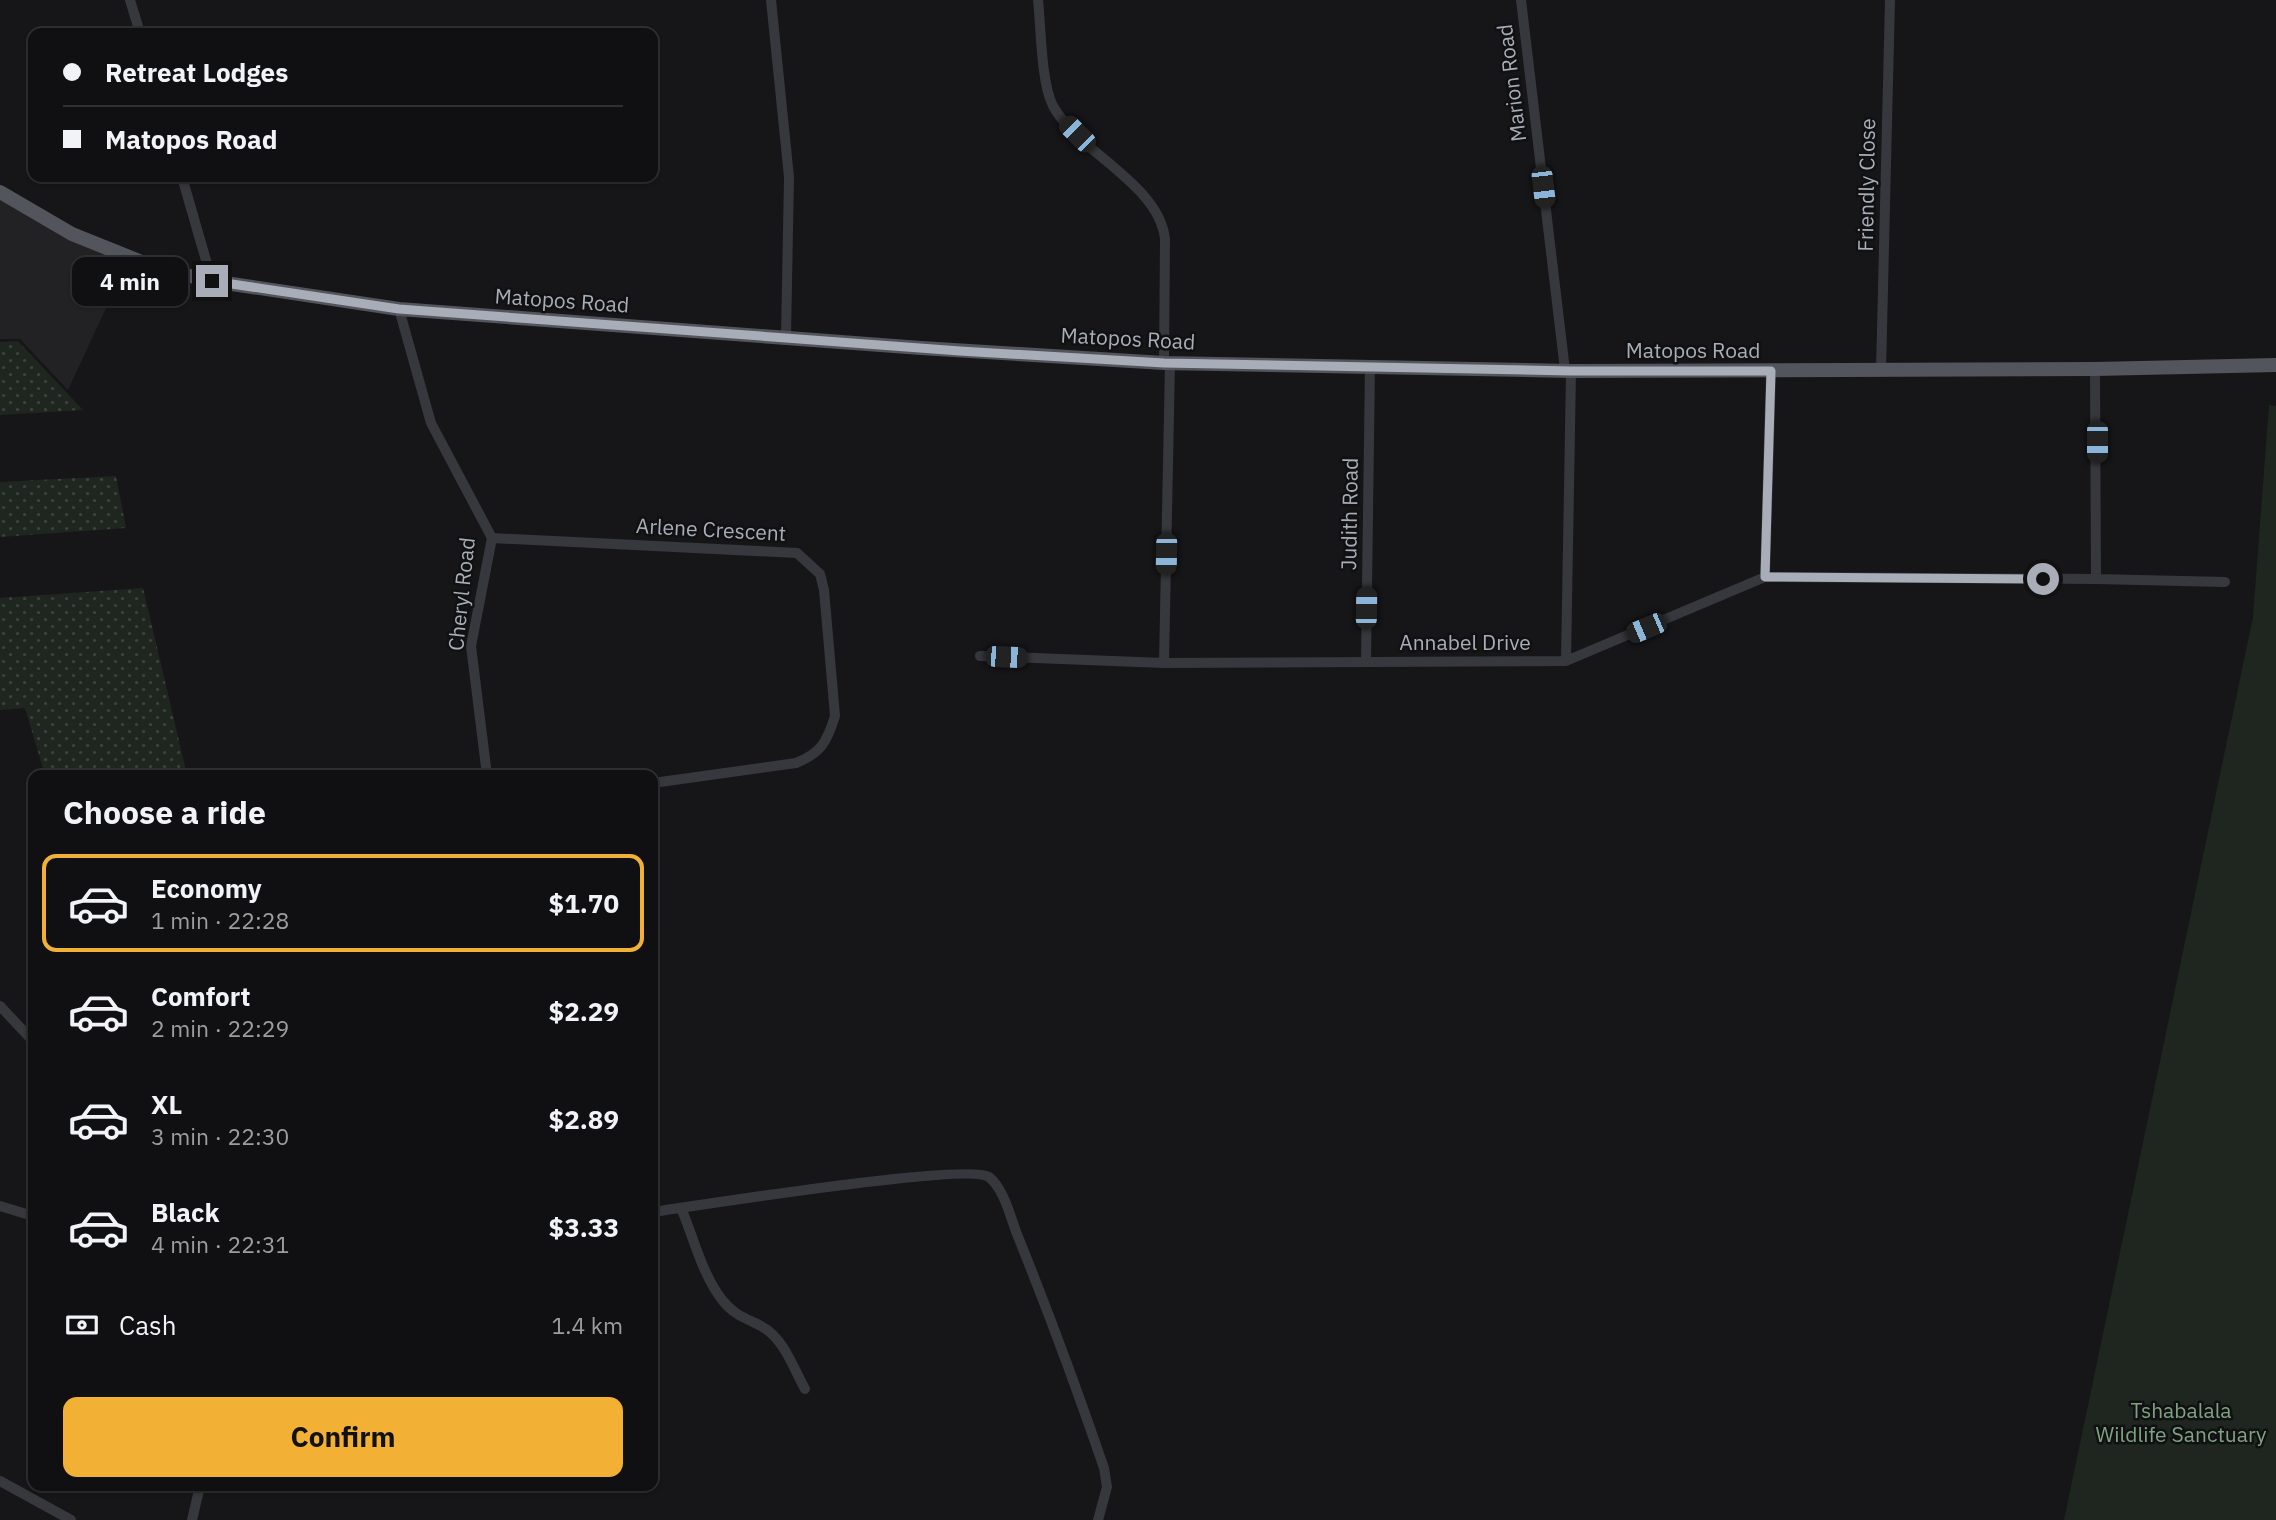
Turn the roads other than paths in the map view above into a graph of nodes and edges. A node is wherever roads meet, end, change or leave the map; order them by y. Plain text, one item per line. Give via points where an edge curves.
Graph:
1 (130, 0) edge
2 (771, 0) edge
3 (1038, 0) edge
4 (1521, 0) edge
5 (1890, 0) edge
6 (138, 28) edge
7 (183, 182) edge
8 (0, 192) edge
9 (212, 281) junction
10 (399, 309) junction
11 (786, 337) junction
12 (1167, 363) junction
13 (2276, 365) edge
14 (1370, 366) junction
15 (2095, 369) junction
16 (1568, 371) junction
17 (1771, 371) junction
18 (1881, 371) junction
19 (492, 538) junction
20 (1765, 577) junction
21 (2096, 579) junction
22 (2225, 583) dead end
23 (980, 656) dead end
24 (1566, 661) junction
25 (1366, 662) junction
26 (1164, 663) junction
27 (486, 770) edge
28 (658, 782) edge
29 (0, 1006) edge
30 (28, 1036) edge
31 (0, 1206) edge
32 (681, 1208) junction
33 (658, 1211) edge
34 (28, 1214) edge
35 (805, 1389) dead end
36 (0, 1481) edge
37 (199, 1491) edge
38 (193, 1518) edge
39 (71, 1520) edge
40 (1098, 1520) edge

1 - 6 street
2 - 11 street via 789,177
3 - 12 street via 1047,86 1054,107 1150,203 1162,223
4 - 16 street, Marion Road
5 - 18 street, Friendly Close
7 - 9 street
8 - 9 main road, Matopos Road via 72,234 124,256
9 - 10 main road, Matopos Road
10 - 11 main road, Matopos Road
10 - 19 street, Cheryl Road via 431,424
11 - 12 main road, Matopos Road
12 - 14 main road, Matopos Road
12 - 26 street
13 - 15 main road, Matopos Road
14 - 16 main road, Matopos Road
14 - 25 street, Judith Road
15 - 18 main road, Matopos Road
15 - 21 street
16 - 17 main road, Matopos Road
16 - 24 street, Marion Road
17 - 18 main road, Matopos Road
17 - 20 street
19 - 27 street, Cheryl Road via 471,646
19 - 28 street, Arlene Crescent via 797,553 820,574 835,716 820,748 796,763
20 - 21 street
20 - 24 street, Annabel Drive
21 - 22 street
23 - 26 street, Annabel Drive
24 - 25 street, Annabel Drive
25 - 26 street, Annabel Drive
29 - 30 street
31 - 34 street
32 - 33 street
32 - 35 street via 722,1300 734,1313 772,1333
32 - 40 street via 916,1176 970,1172 988,1176 1000,1192 1024,1251 1104,1468 1107,1487
36 - 39 street
37 - 38 street

